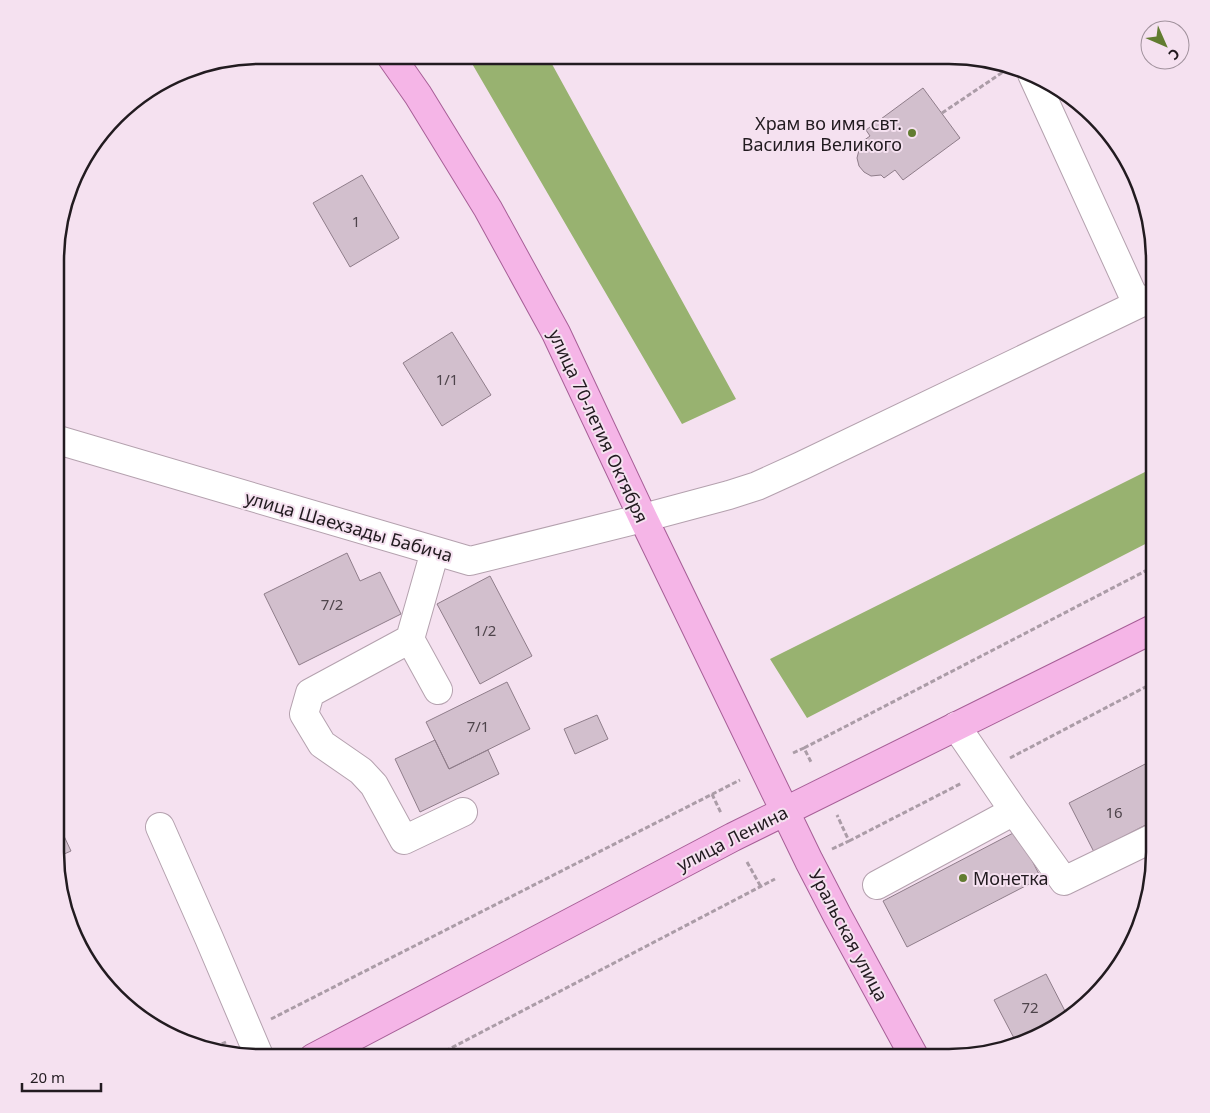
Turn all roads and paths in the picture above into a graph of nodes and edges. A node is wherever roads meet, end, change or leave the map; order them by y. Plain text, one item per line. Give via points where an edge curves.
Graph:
1 (396, 64) edge
2 (1004, 71) edge
3 (1037, 85) edge
4 (942, 114) dead end
5 (1146, 300) edge
6 (64, 442) edge
7 (643, 518) junction
8 (435, 551) junction
9 (1146, 571) edge
10 (1146, 632) edge
11 (410, 639) junction
12 (438, 690) dead end
13 (956, 726) junction
14 (804, 748) junction
15 (793, 753) dead end
16 (812, 764) dead end
17 (741, 780) dead end
18 (712, 794) junction
19 (785, 811) junction
20 (1014, 811) junction
21 (463, 812) dead end
22 (721, 813) dead end
23 (836, 814) dead end
24 (160, 827) dead end
25 (1146, 841) edge
26 (824, 853) dead end
27 (747, 862) dead end
28 (775, 879) dead end
29 (877, 885) dead end
30 (761, 887) junction
31 (248, 1030) junction
32 (220, 1045) edge
33 (256, 1049) edge
34 (330, 1049) edge
35 (449, 1049) edge
36 (911, 1049) edge

1 - 7 main road, улица 70-летия Октября via 488,209 547,316
2 - 4 path
3 - 5 street
5 - 7 street, улица Шаехзады Бабича via 776,478 729,495
6 - 8 street, улица Шаехзады Бабича
7 - 8 street, улица Шаехзады Бабича via 470,562
7 - 19 main road, улица 70-летия Октября
8 - 11 street
9 - 14 path
10 - 13 main road, улица Ленина
11 - 12 street
11 - 21 street via 310,693 304,714 322,744 361,771 374,785 404,840
13 - 19 main road, улица Ленина
13 - 20 street
14 - 15 path
14 - 16 path
17 - 18 path
18 - 22 path
18 - 31 path
19 - 34 main road, улица Ленина
19 - 36 main road, Уральская улица via 837,915
20 - 25 street via 1064,881
20 - 29 street
23 - 26 path via 850,841
24 - 31 street
27 - 30 path
28 - 30 path
30 - 35 path
31 - 32 path
31 - 33 street

